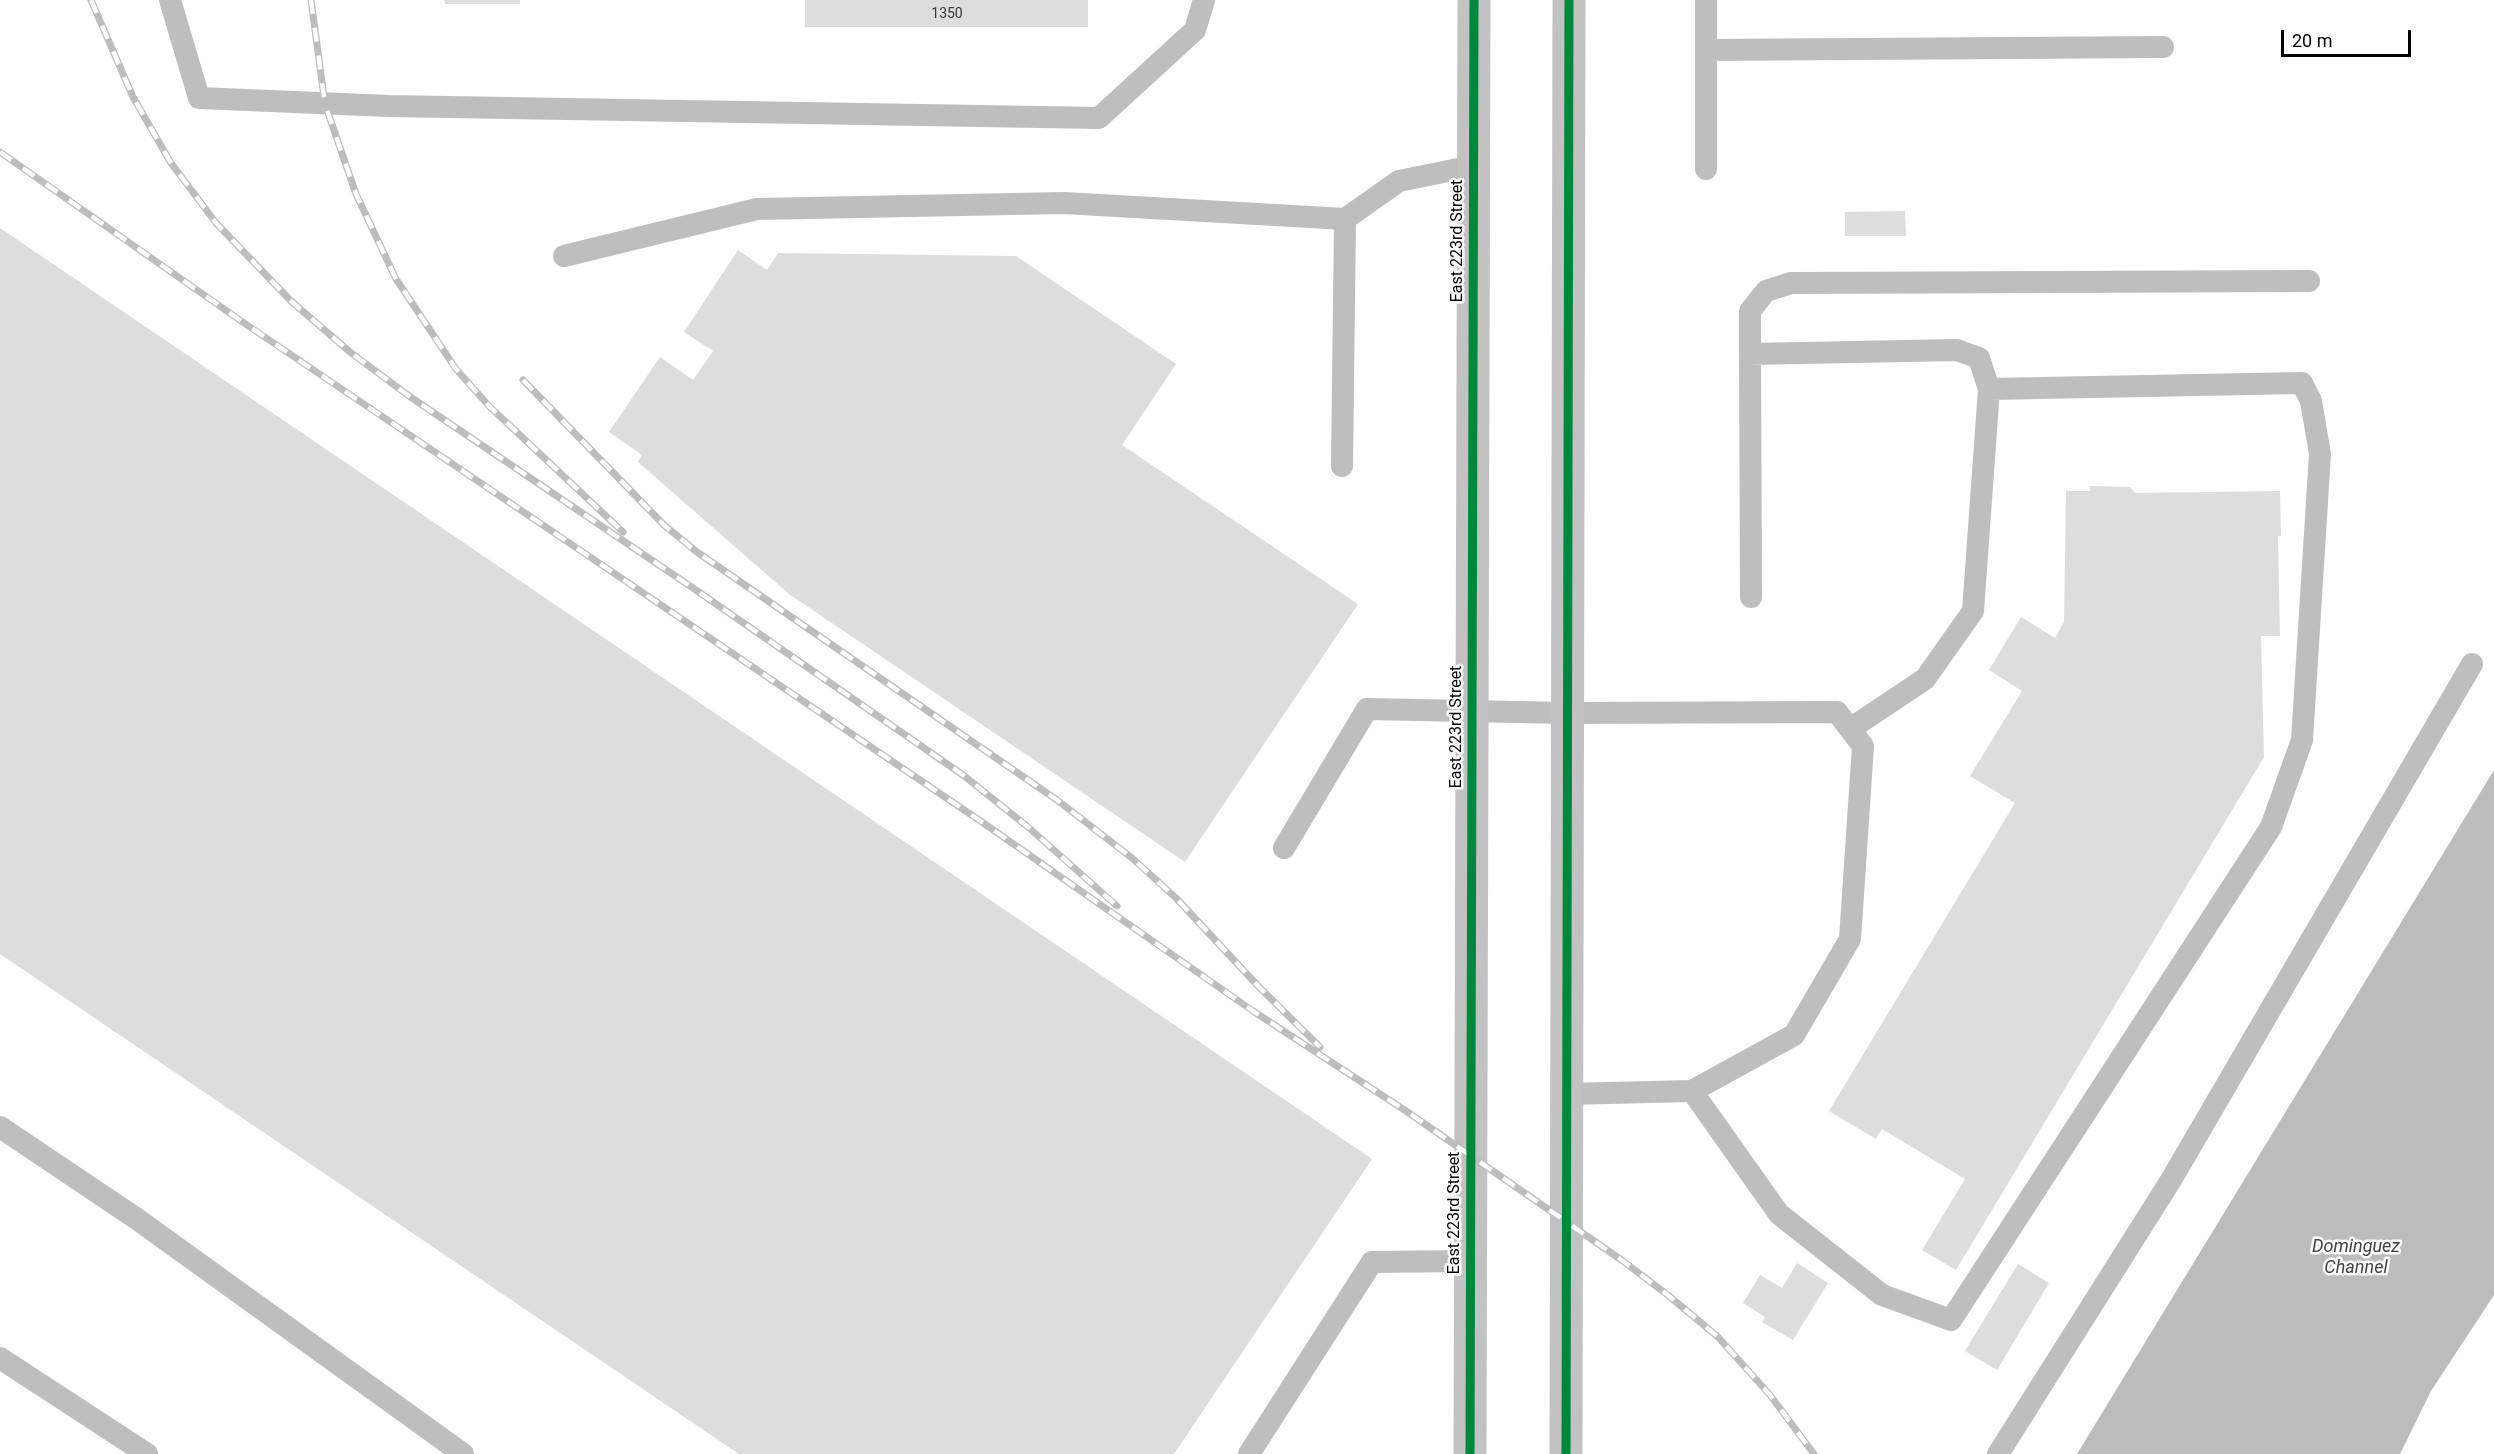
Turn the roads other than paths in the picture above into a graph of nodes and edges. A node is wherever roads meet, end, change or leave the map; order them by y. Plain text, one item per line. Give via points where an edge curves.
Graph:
1 (170, 0) edge
2 (1204, 0) edge
3 (1474, 0) edge
4 (1569, 0) edge
5 (1706, 0) edge
6 (2163, 47) dead end
7 (1706, 50) junction
8 (1473, 166) junction
9 (1706, 170) dead end
10 (1345, 219) junction
11 (564, 256) dead end
12 (2309, 281) dead end
13 (1750, 354) junction
14 (1989, 389) junction
15 (1342, 466) dead end
16 (1751, 597) dead end
17 (2472, 664) dead end
18 (1472, 710) junction
19 (1567, 713) junction
20 (1850, 729) junction
21 (1284, 848) dead end
22 (1692, 1091) junction
23 (1566, 1094) junction
24 (0, 1127) edge
25 (1470, 1261) junction
26 (0, 1358) edge
27 (147, 1454) edge
28 (463, 1454) edge
29 (1249, 1454) edge
30 (1470, 1454) edge
31 (1566, 1454) edge
32 (1998, 1454) edge

1 - 2 lane via 199,98 389,106 1099,118 1195,30
3 - 8 main road, East 223rd Street
4 - 19 main road
5 - 7 lane
6 - 7 lane
7 - 9 lane
8 - 10 lane via 1399,181
8 - 18 main road, East 223rd Street
10 - 11 lane via 1064,203 757,209
10 - 15 lane
12 - 13 lane via 1791,283 1766,291 1750,311
13 - 14 lane via 1957,350 1979,358
13 - 16 lane
14 - 20 lane via 1973,611 1924,679
14 - 22 lane via 2301,383 2311,401 2320,454 2301,740 2271,827 1952,1320 1882,1295 1779,1214
17 - 32 lane via 2170,1180
18 - 19 lane
18 - 21 lane via 1367,709
18 - 25 main road, East 223rd Street
19 - 20 lane via 1837,712
19 - 23 main road
20 - 22 lane via 1863,746 1850,939 1794,1035
22 - 23 lane
23 - 31 main road
24 - 28 lane via 137,1220
25 - 29 lane via 1372,1262
25 - 30 main road, East 223rd Street
26 - 27 lane

